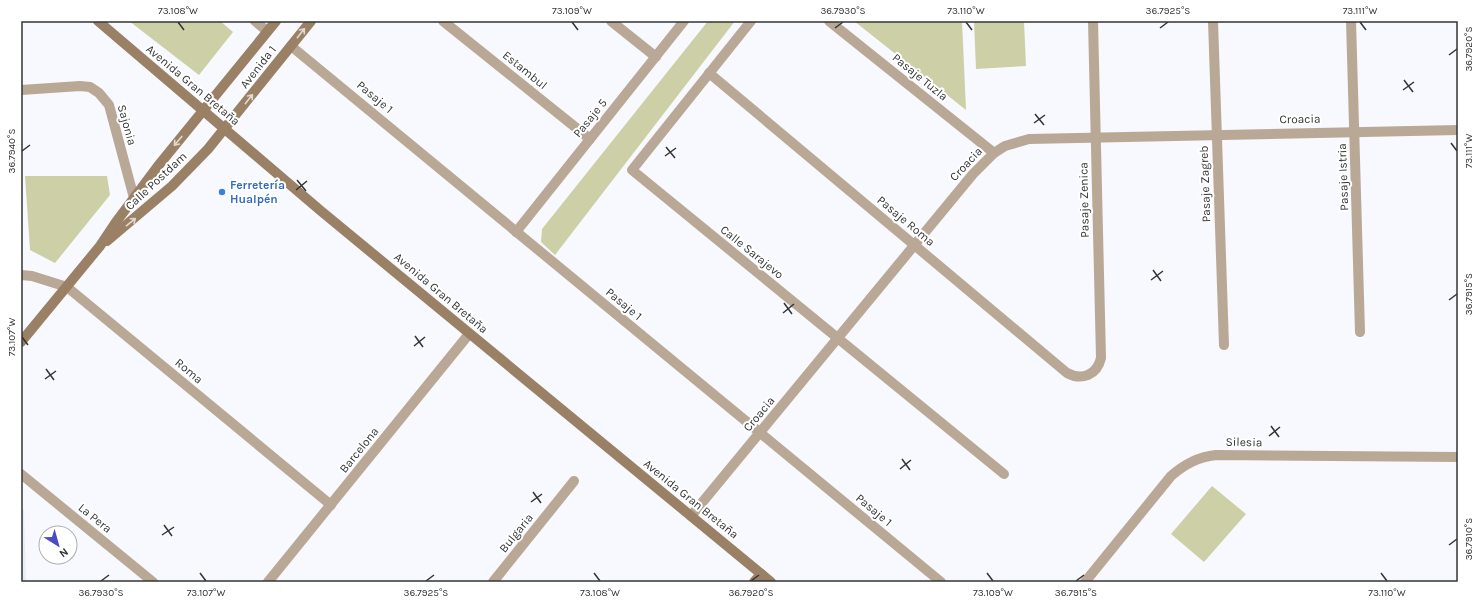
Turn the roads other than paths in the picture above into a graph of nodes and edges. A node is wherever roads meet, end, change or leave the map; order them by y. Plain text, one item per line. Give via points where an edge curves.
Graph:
1 (98, 21) edge
2 (255, 21) edge
3 (276, 21) edge
4 (311, 21) edge
5 (443, 21) edge
6 (611, 21) edge
7 (684, 21) edge
8 (751, 21) edge
9 (829, 21) edge
10 (1093, 21) edge
11 (1213, 21) edge
12 (1352, 21) edge
13 (267, 31) junction
14 (291, 46) junction
15 (656, 56) junction
16 (710, 73) junction
17 (21, 90) edge
18 (203, 111) junction
19 (225, 130) junction
20 (1458, 130) edge
21 (1354, 132) junction
22 (1217, 134) junction
23 (1096, 136) junction
24 (590, 139) junction
25 (994, 153) junction
26 (134, 198) junction
27 (516, 232) junction
28 (915, 245) junction
29 (100, 246) junction
30 (21, 275) edge
31 (67, 287) junction
32 (1360, 332) dead end
33 (470, 334) junction
34 (838, 339) junction
35 (21, 342) edge
36 (1224, 345) dead end
37 (1090, 375) joint
38 (760, 433) junction
39 (1458, 457) edge
40 (21, 474) edge
41 (1004, 474) dead end
42 (574, 481) dead end
43 (331, 505) junction
44 (691, 516) junction
45 (761, 574) junction
46 (153, 582) edge
47 (268, 582) edge
48 (493, 582) edge
49 (754, 582) edge
50 (771, 582) edge
51 (941, 582) edge
52 (1085, 582) edge

1 - 18 main road, Avenida Gran Bretaña
2 - 13 street
3 - 13 main road, Avenida 1
14 -> 4 main road, Avenida 1
5 - 24 street, Estambul
6 - 15 street
7 - 15 street, Pasaje 5
8 - 16 street, Calle Sarajevo
9 - 25 street, Pasaje Tuzla
10 - 23 street, Pasaje Zenica
11 - 22 street, Pasaje Zagreb
12 - 21 street, Pasaje Istria
13 - 18 main road, Avenida 1
19 -> 14 main road, Avenida 1
14 - 27 street, Pasaje 1
15 - 24 street, Pasaje 5
16 - 28 street, Pasaje Roma
16 - 34 street, Calle Sarajevo via 632,170
17 - 26 street, Sajonia via 80,86 99,92 109,105
18 - 19 main road, Avenida Gran Bretaña
18 -> 26 main road, Calle Postdam
29 -> 19 main road, Calle Postdam via 172,186
19 - 33 main road, Avenida Gran Bretaña
20 - 21 street, Croacia
21 - 22 street, Croacia
21 - 32 street, Pasaje Istria
22 - 23 street, Croacia
22 - 36 street, Pasaje Zagreb
23 - 25 street, Croacia via 1029,139 1005,146
23 - 37 street, Pasaje Zenica via 1100,358 1099,364
24 - 27 street, Pasaje 5
25 - 28 street, Croacia via 978,168
26 - 29 main road, Calle Postdam
27 - 38 street, Pasaje 1
28 - 34 street, Croacia
28 - 37 street, Pasaje Roma via 1067,373 1078,378
29 - 31 main road, Calle Postdam
30 - 31 street, Roma
31 - 35 main road, Calle Postdam
31 - 43 street, Roma
33 - 43 street, Barcelona
33 - 44 main road, Avenida Gran Bretaña
34 - 38 street, Croacia
34 - 41 street, Calle Sarajevo
38 - 44 street, Croacia
38 - 51 street, Pasaje 1
39 - 52 street, Silesia via 1216,454 1204,456 1171,476
40 - 46 street, La Pera
42 - 48 street, Bulgaria
43 - 47 street, Barcelona
44 - 45 main road, Avenida Gran Bretaña
45 - 49 main road
45 - 50 main road, Avenida Gran Bretaña

